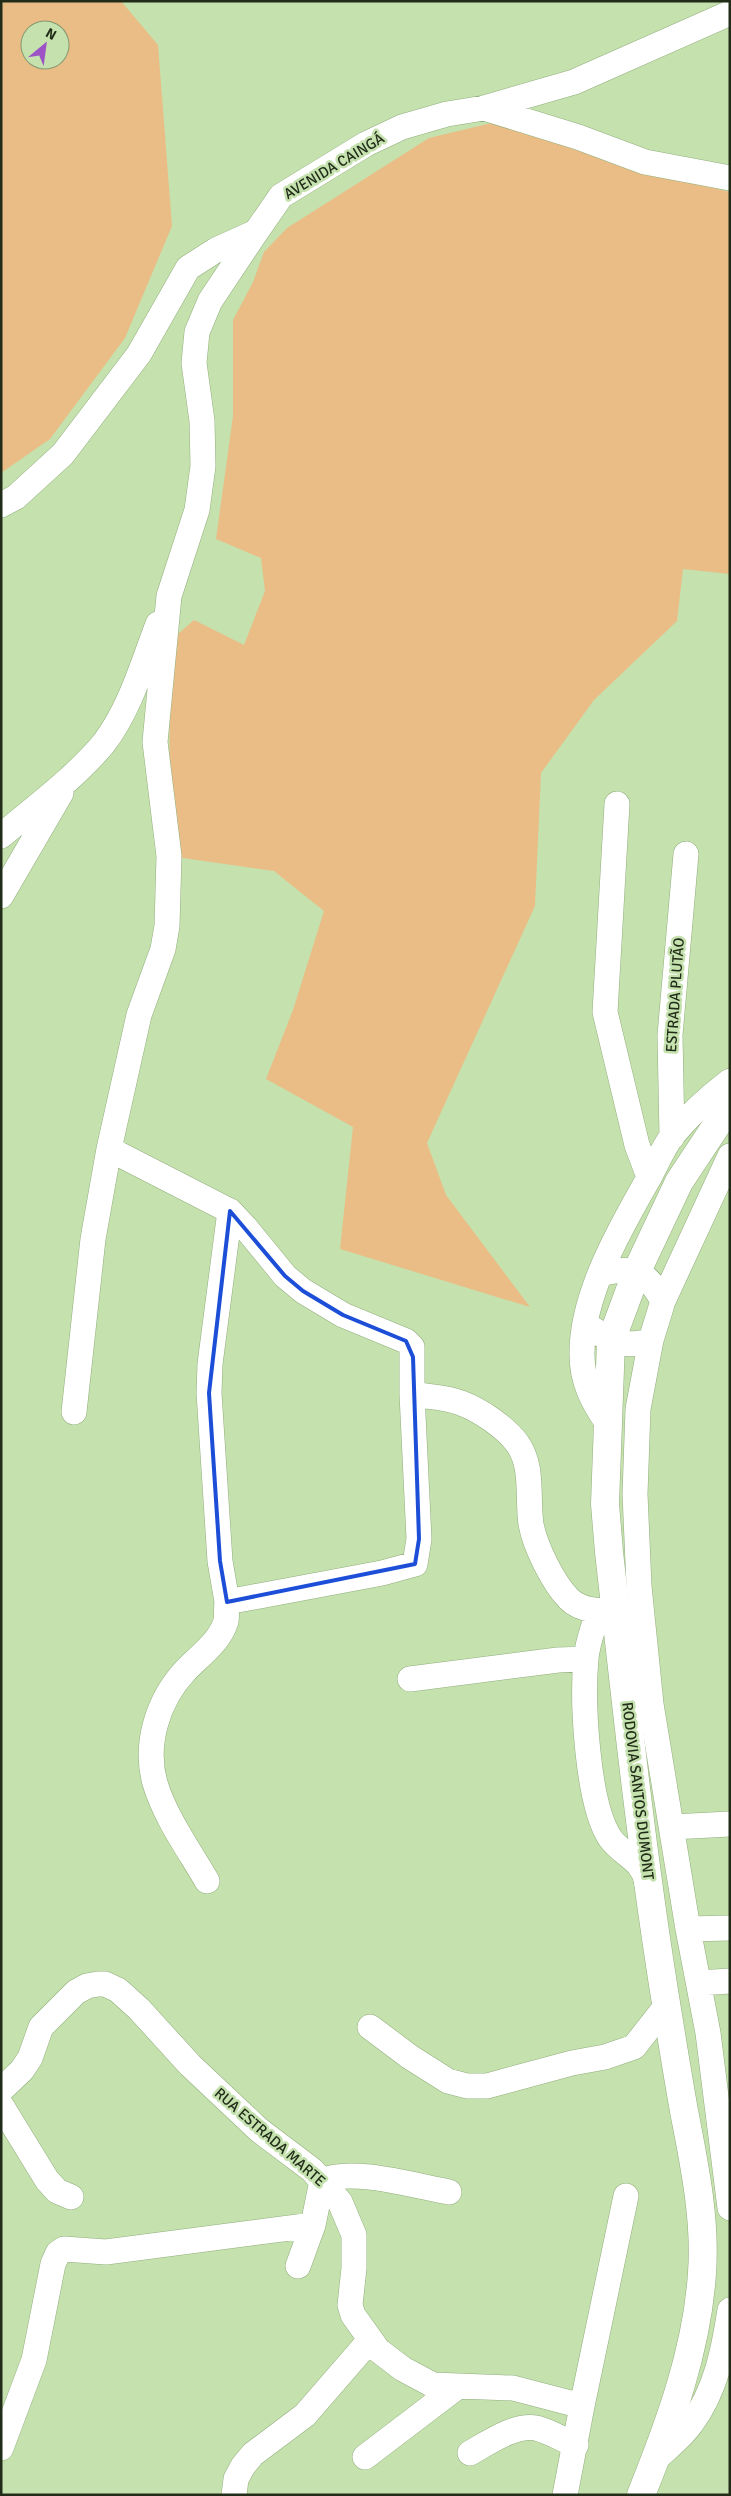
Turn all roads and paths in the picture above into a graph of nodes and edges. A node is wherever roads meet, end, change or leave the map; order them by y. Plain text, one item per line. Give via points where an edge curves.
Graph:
1 (730, 13) edge
2 (484, 108) junction
3 (730, 178) edge
4 (256, 232) junction
5 (1, 505) edge
6 (169, 596) junction
7 (71, 776) junction
8 (617, 804) dead end
9 (1, 836) edge
10 (686, 854) dead end
11 (1, 896) edge
12 (730, 1081) edge
13 (730, 1105) edge
14 (672, 1137) junction
15 (109, 1149) junction
16 (730, 1156) edge
17 (650, 1177) junction
18 (230, 1211) junction
19 (637, 1271) junction
20 (601, 1274) junction
21 (662, 1301) junction
22 (584, 1320) junction
23 (651, 1340) junction
24 (611, 1341) junction
25 (412, 1394) junction
26 (74, 1412) dead end
27 (608, 1424) junction
28 (227, 1602) junction
29 (607, 1611) junction
30 (586, 1659) junction
31 (410, 1679) dead end
32 (730, 1824) edge
33 (672, 1826) junction
34 (207, 1881) dead end
35 (730, 1928) edge
36 (688, 1929) junction
37 (662, 1974) junction
38 (730, 1981) edge
39 (699, 1983) junction
40 (667, 2005) junction
41 (370, 2027) dead end
42 (1, 2090) edge
43 (1, 2104) edge
44 (322, 2181) junction
45 (449, 2192) dead end
46 (626, 2196) dead end
47 (71, 2197) dead end
48 (730, 2208) edge
49 (313, 2225) junction
50 (298, 2266) dead end
51 (730, 2310) edge
52 (370, 2340) junction
53 (457, 2387) junction
54 (582, 2406) junction
55 (576, 2445) junction
56 (1, 2448) edge
57 (470, 2453) dead end
58 (365, 2457) dead end
59 (656, 2460) junction
60 (560, 2494) edge
61 (234, 2495) edge
62 (641, 2495) edge

1 - 2 street, AVENIDA CAINGÁ via 574,82
2 - 3 street via 578,136 645,162
2 - 4 street, AVENIDA CAINGÁ via 447,114 402,127 366,144 281,196
4 - 5 street via 216,250 188,268 139,354 63,454 16,497
4 - 6 street, AVENIDA CAINGÁ via 210,301 197,332 194,363 204,466 197,510
6 - 7 street via 126,704 104,742
6 - 15 street via 156,742 169,856 167,926 163,950 138,1015
7 - 9 street
7 - 11 street
8 - 17 street via 605,1012 637,1145
10 - 14 street, ESTRADA PLUTÃO via 670,1035
12 - 14 street
13 - 19 highway, RODOVIA SANTOS DUMONT via 679,1182
14 - 17 street
15 - 18 street
15 - 26 street via 93,1239
16 - 21 street
17 - 20 street
18 - 25 street via 285,1276 303,1291 343,1315 406,1341 412,1347
18 - 28 street via 209,1392 220,1561
19 - 20 street via 618,1269
19 - 21 street via 652,1283
19 - 24 highway, RODOVIA SANTOS DUMONT
20 - 22 street
21 - 23 street
22 - 24 street
22 - 27 street via 582,1355 585,1383 594,1405
23 - 24 street via 637,1344
23 - 33 street via 638,1409 636,1539 651,1704
24 - 27 highway, RODOVIA SANTOS DUMONT
25 - 28 street via 419,1539 414,1564
25 - 29 street via 461,1402 497,1424 516,1442 526,1460 531,1526 543,1558 569,1599 580,1606
27 - 29 highway, RODOVIA SANTOS DUMONT via 605,1504
28 - 34 street via 226,1621 212,1644 169,1692 155,1722 152,1748 155,1783
29 - 30 street
29 - 37 highway, RODOVIA SANTOS DUMONT
30 - 31 street
30 - 37 street via 588,1753 593,1789 611,1838 645,1870
32 - 33 street
33 - 36 street
35 - 36 street
36 - 39 street
37 - 40 highway, RODOVIA SANTOS DUMONT
38 - 39 street
39 - 48 street
40 - 41 street via 634,2047 487,2086 467,2086 448,2081
40 - 59 highway, RODOVIA SANTOS DUMONT via 694,2166 702,2230 702,2271 698,2315 685,2372
42 - 44 street, RUA ESTRADA MARTE via 30,2058 41,2027 49,2017 76,1992 87,1986 105,1984 118,1990 139,2009 190,2065 259,2130
43 - 47 street via 47,2180 57,2191
44 - 45 street via 334,2175 356,2175
44 - 49 street
44 - 52 street, RUA ESTRADA MARTE via 340,2202 354,2235 350,2305
46 - 54 street
49 - 50 street
49 - 56 street via 106,2252 64,2249 58,2253 34,2360
51 - 59 street via 718,2369 706,2400 691,2424
52 - 53 street, RUA ESTRADA MARTE via 378,2350 418,2378
52 - 61 street via 305,2415 253,2454 236,2479
53 - 54 street, RUA ESTRADA MARTE via 513,2388
53 - 58 street
54 - 55 street
55 - 57 street via 536,2428 525,2428
55 - 60 street
59 - 62 highway, RODOVIA SANTOS DUMONT

